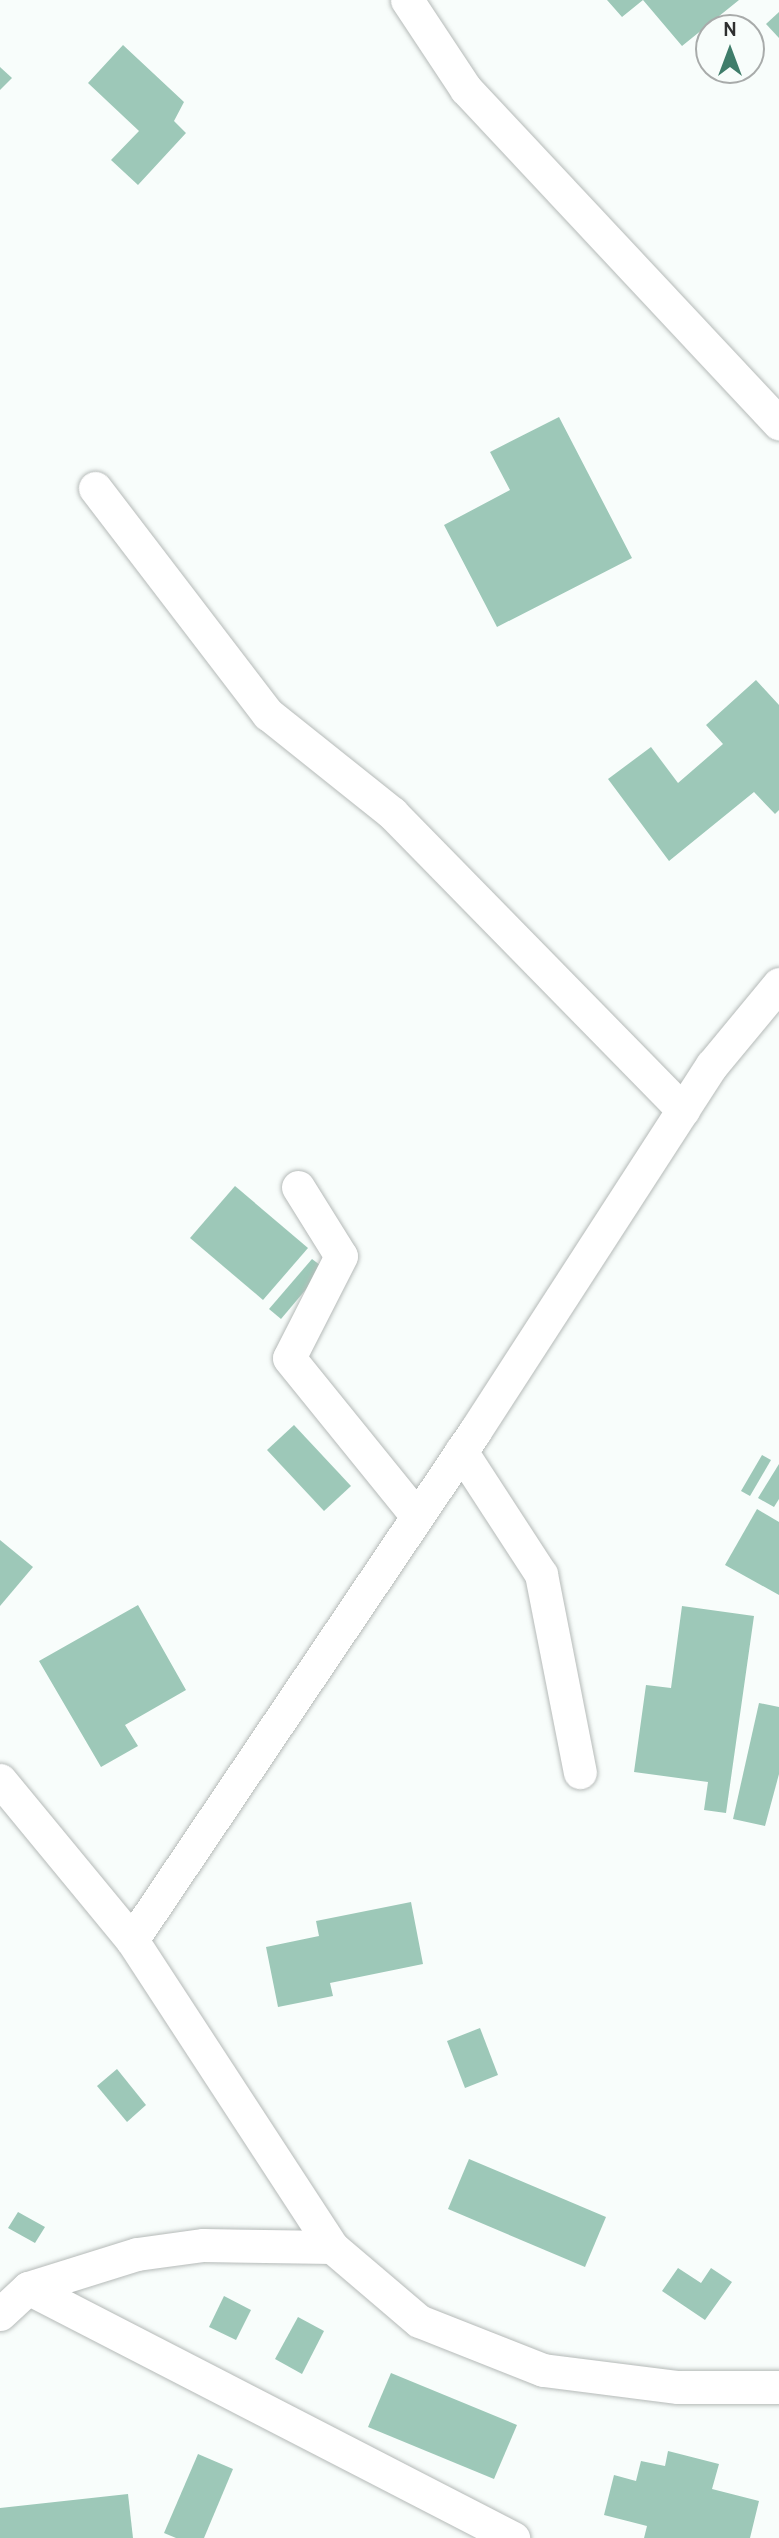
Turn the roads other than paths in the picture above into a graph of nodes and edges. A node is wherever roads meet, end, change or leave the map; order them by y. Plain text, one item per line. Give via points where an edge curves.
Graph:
1 (407, 0) edge
2 (779, 424) edge
3 (95, 488) dead end
4 (779, 984) edge
5 (683, 1110) junction
6 (298, 1187) dead end
7 (461, 1451) junction
8 (417, 1516) junction
9 (580, 1772) dead end
10 (0, 1780) edge
11 (132, 1940) junction
12 (332, 2247) junction
13 (28, 2288) junction
14 (0, 2314) edge
15 (779, 2387) edge
16 (513, 2538) edge

1 - 2 street via 466,89
3 - 5 street via 268,714 392,813
4 - 5 street via 712,1065
5 - 7 street
6 - 8 street via 341,1256 289,1358
7 - 8 street
7 - 9 street via 541,1574
8 - 11 street
10 - 11 street
11 - 12 street
12 - 13 street via 203,2245 137,2254
12 - 15 street via 419,2321 543,2370 678,2387
13 - 14 street
13 - 16 street

